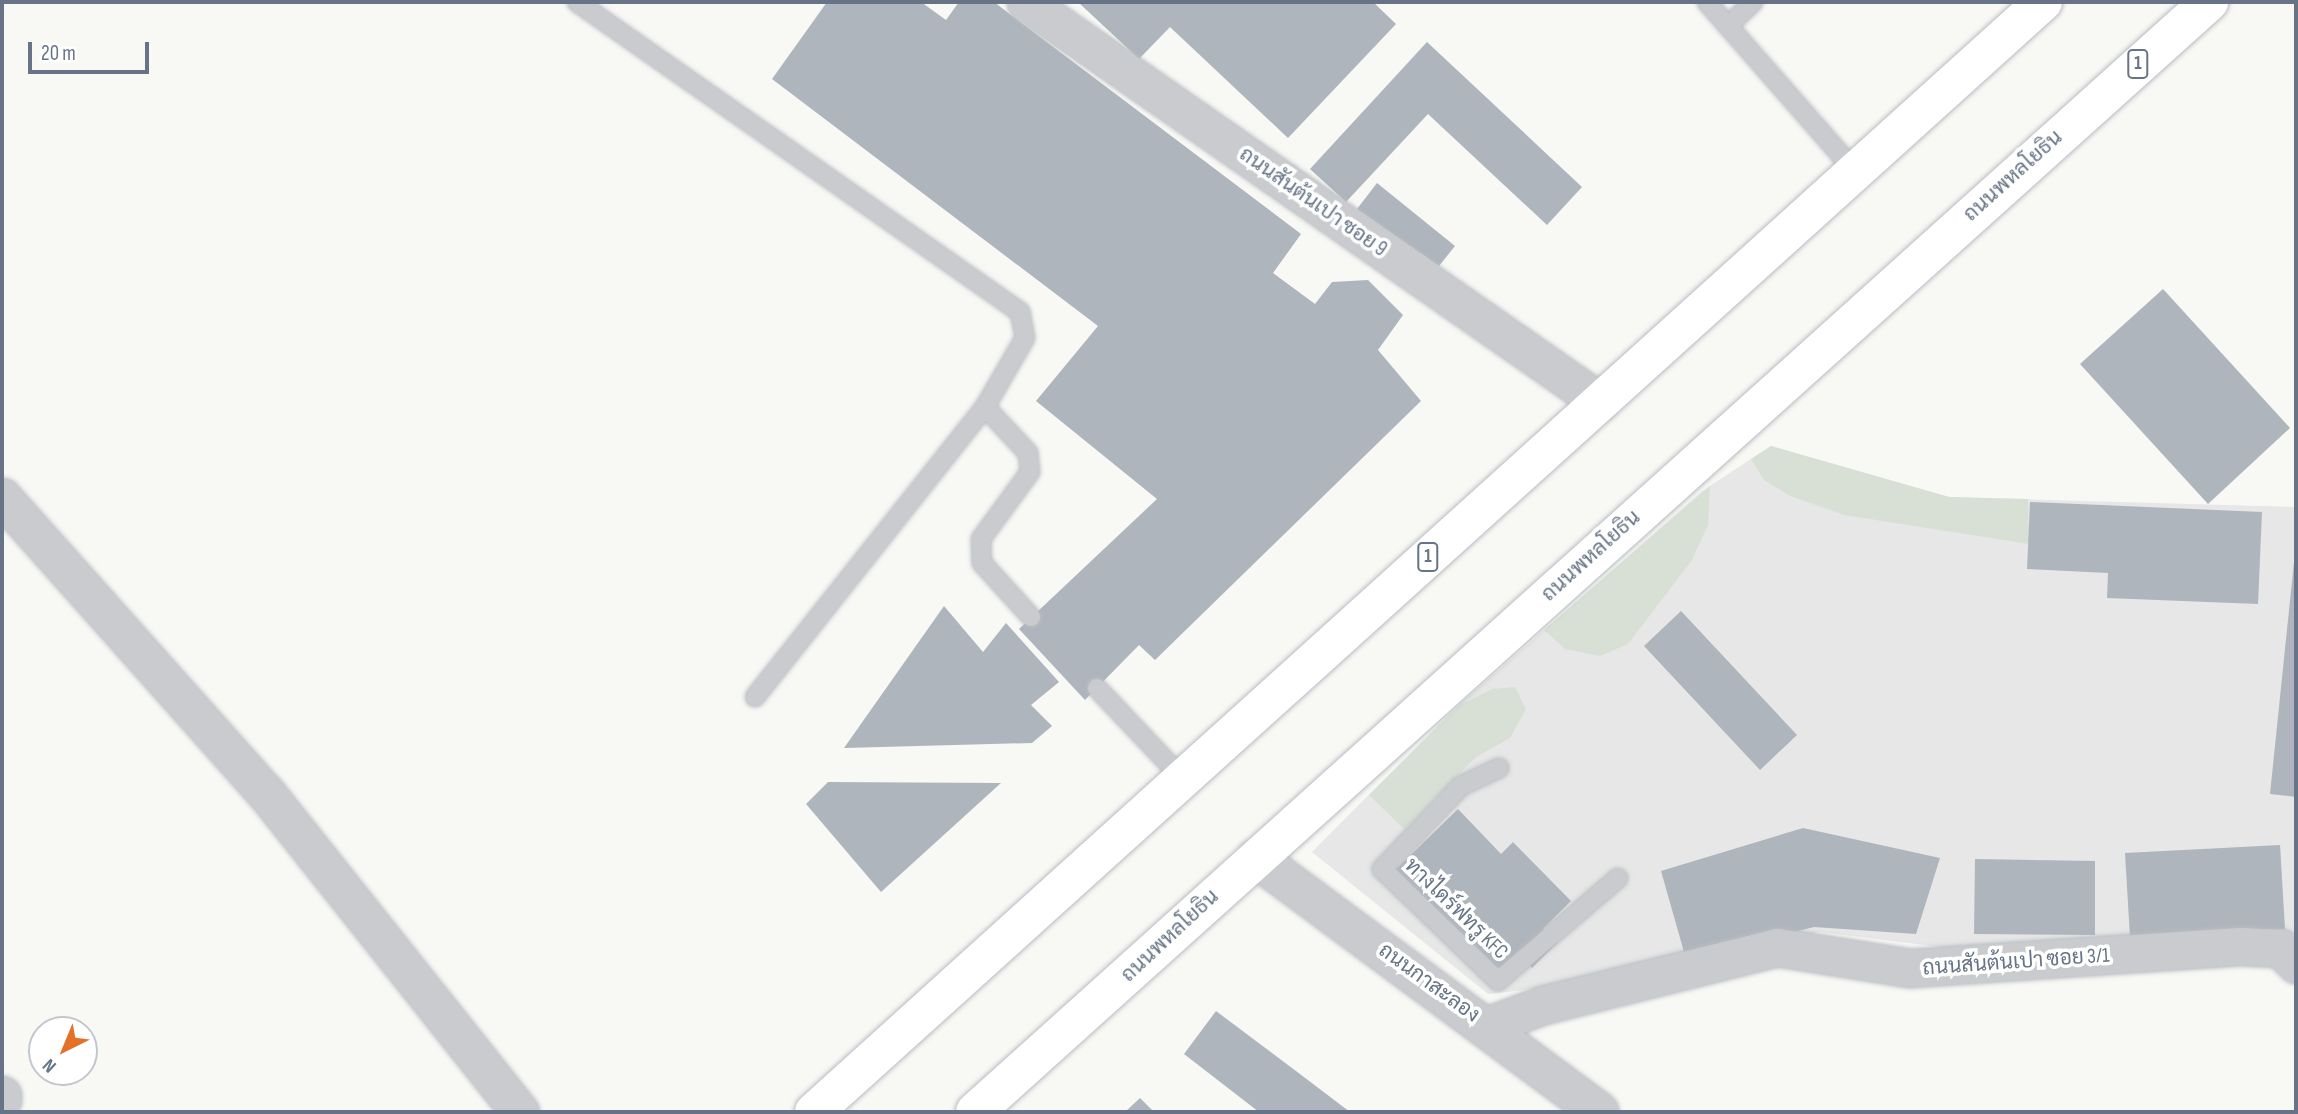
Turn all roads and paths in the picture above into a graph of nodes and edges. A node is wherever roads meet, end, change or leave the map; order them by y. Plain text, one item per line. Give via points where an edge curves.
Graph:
1 (577, 2) edge
2 (1026, 2) edge
3 (1707, 2) edge
4 (1753, 2) edge
5 (2043, 2) edge
6 (2209, 2) edge
7 (1728, 26) junction
8 (1855, 171) junction
9 (1600, 402) junction
10 (985, 407) junction
11 (2, 497) edge
12 (1031, 617) dead end
13 (1097, 688) dead end
14 (755, 697) dead end
15 (1499, 768) dead end
16 (1183, 779) junction
17 (1256, 858) junction
18 (1618, 878) dead end
19 (2296, 964) edge
20 (1487, 1026) junction
21 (520, 1112) edge
22 (814, 1112) edge
23 (975, 1112) edge
24 (1599, 1112) edge

1 - 10 lane via 1020,312 1025,338
2 - 9 street, ถนนสันต้นเปา ซอย 9
3 - 7 lane
4 - 7 lane
5 - 8 main road, 1
6 - 17 main road, ถนนพหลโยธิน / 1
7 - 8 lane
8 - 9 main road, 1
9 - 16 main road, 1
10 - 12 lane via 1028,453 1030,472 981,539 982,563
10 - 14 lane
11 - 21 street via 265,793
13 - 16 lane
15 - 18 lane, ทางไดร์ฟทรู KFC via 1461,786 1382,869 1498,981
16 - 22 main road, 1
17 - 20 street, ถนนกาสะลอง
17 - 23 main road, ถนนพหลโยธิน / 1
19 - 20 street, ถนนสันต้นเปา ซอย 3/1 via 2280,948 2240,946 1910,968 1777,947 1543,1005
20 - 24 street, ถนนกาสะลอง

